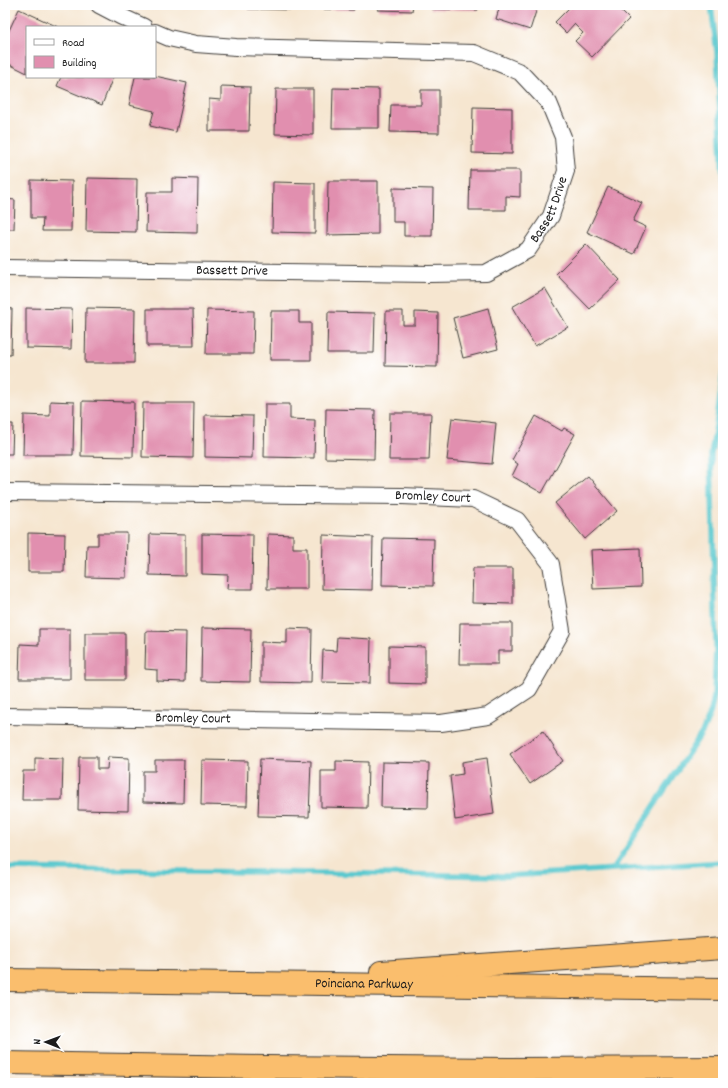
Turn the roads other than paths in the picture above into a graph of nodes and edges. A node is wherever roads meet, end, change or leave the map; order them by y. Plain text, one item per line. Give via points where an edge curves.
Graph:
1 (99, 5) edge
2 (142, 26) edge
3 (156, 32) edge
4 (5, 268) edge
5 (5, 492) edge
6 (5, 716) edge
7 (723, 948) edge
8 (5, 980) edge
9 (237, 983) junction
10 (723, 989) edge
11 (5, 1063) edge
12 (266, 1067) junction
13 (723, 1068) edge
14 (444, 1083) edge

1 - 2 street
3 - 4 street, Bassett Drive via 196,44 236,47 474,53 520,72 549,102 563,137 566,171 551,216 528,250 486,273
5 - 6 street, Bromley Court via 473,499 517,520 551,564 562,631 529,689 488,716 442,723
7 - 9 highway
8 - 9 highway, Poinciana Parkway
9 - 10 highway, Poinciana Parkway
11 - 12 highway
12 - 13 highway
12 - 14 highway

